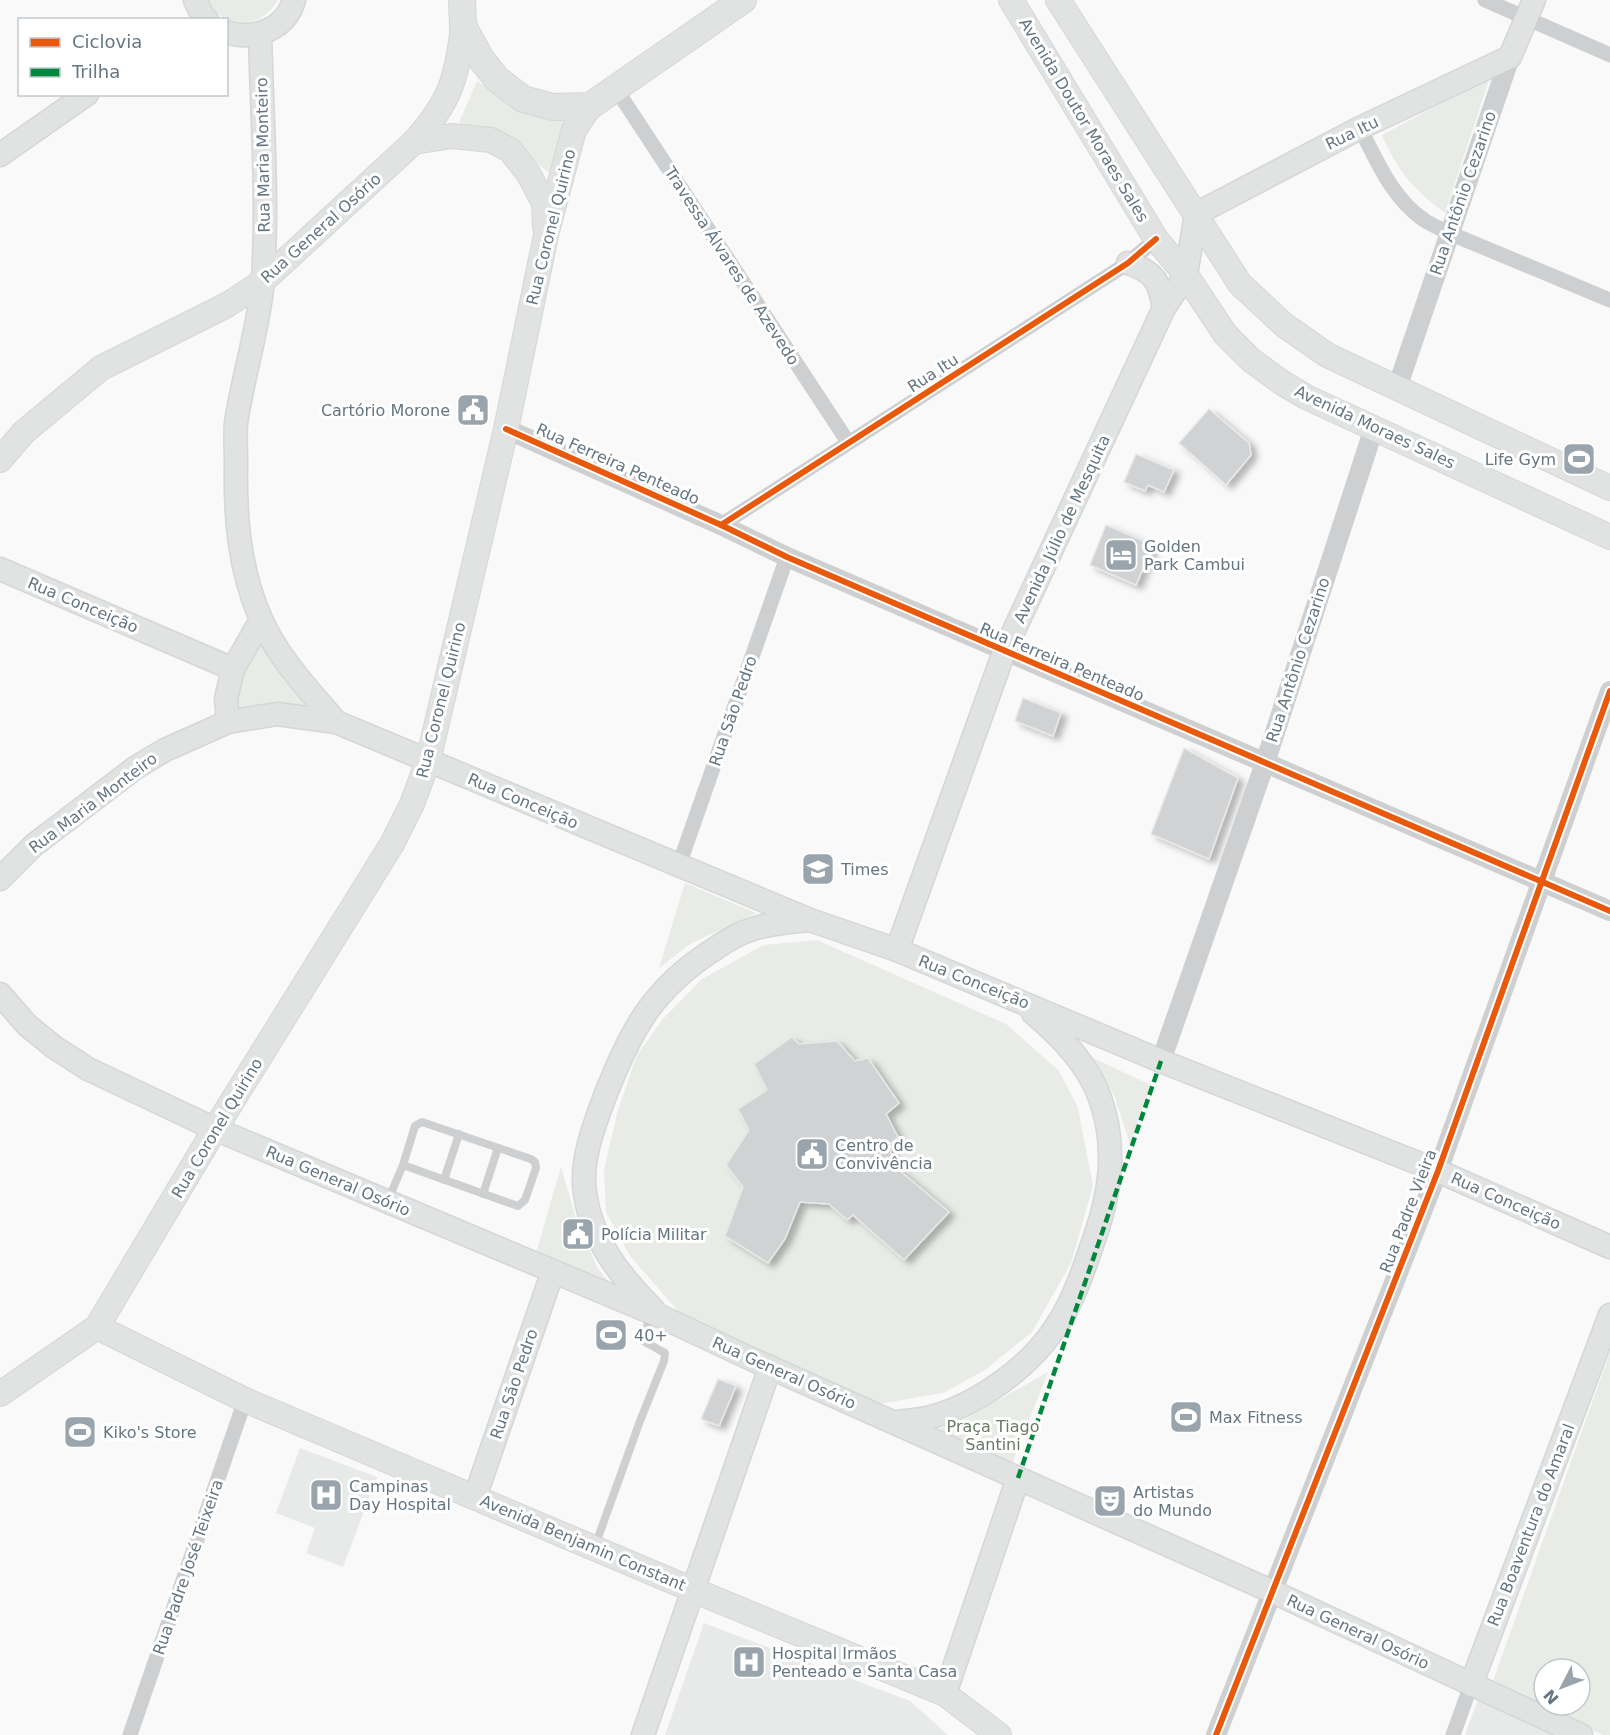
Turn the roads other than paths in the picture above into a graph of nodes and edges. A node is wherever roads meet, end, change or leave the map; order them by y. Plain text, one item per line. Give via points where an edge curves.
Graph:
1 (294, 0) edge
2 (462, 0) edge
3 (743, 0) edge
4 (1011, 0) edge
5 (1058, 0) edge
6 (1485, 0) edge
7 (1531, 10) edge
8 (463, 26) junction
9 (228, 33) edge
10 (260, 34) junction
11 (1610, 55) edge
12 (1510, 57) junction
13 (616, 89) junction
14 (84, 96) edge
15 (590, 106) junction
16 (1360, 128) junction
17 (414, 142) junction
18 (0, 155) edge
19 (1196, 214) junction
20 (1449, 233) junction
21 (546, 235) junction
22 (1156, 239) junction
23 (1128, 263) junction
24 (1186, 275) junction
25 (262, 282) junction
26 (1610, 300) edge
27 (1164, 308) junction
28 (1397, 388) junction
29 (1374, 428) junction
30 (506, 429) junction
31 (848, 442) junction
32 (0, 460) edge
33 (1610, 488) edge
34 (721, 525) junction
35 (1610, 537) edge
36 (787, 557) junction
37 (0, 569) edge
38 (261, 620) junction
39 (1004, 652) junction
40 (232, 669) junction
41 (1610, 691) edge
42 (228, 722) junction
43 (336, 722) junction
44 (428, 761) junction
45 (1265, 763) junction
46 (679, 865) junction
47 (0, 879) edge
48 (1543, 882) junction
49 (1610, 911) edge
50 (810, 920) junction
51 (897, 950) junction
52 (0, 994) edge
53 (1020, 1001) junction
54 (1161, 1061) junction
55 (215, 1129) junction
56 (459, 1134) junction
57 (498, 1148) junction
58 (403, 1165) junction
59 (1438, 1172) junction
60 (444, 1180) junction
61 (483, 1194) junction
62 (387, 1201) junction
63 (1610, 1247) edge
64 (553, 1271) junction
65 (656, 1314) junction
66 (1610, 1315) edge
67 (97, 1327) junction
68 (770, 1367) junction
69 (0, 1394) edge
70 (245, 1400) junction
71 (893, 1422) junction
72 (1018, 1478) junction
73 (475, 1497) junction
74 (594, 1548) junction
75 (693, 1590) junction
76 (1271, 1591) junction
77 (1471, 1685) junction
78 (945, 1694) junction
79 (130, 1735) edge
80 (643, 1735) edge
81 (999, 1735) edge
82 (1216, 1735) edge
83 (1453, 1735) edge
84 (1581, 1735) edge

1 - 10 main road via 285,18
2 - 8 highway
3 - 13 highway, Rua Coronel Quirino
4 - 22 main road, Avenida Doutor Moraes Sales
5 - 19 main road
6 - 7 street
7 - 11 street
7 - 12 main road, Rua Antônio Cezarino
8 - 15 highway via 497,79 523,99 553,107
8 - 17 main road, Rua General Osório via 452,85 434,120
9 - 10 main road
10 - 25 main road, Rua Maria Monteiro via 265,244
12 - 16 main road, Rua Itu
12 - 20 street, Rua Antônio Cezarino
13 - 15 highway, Rua Coronel Quirino
13 - 31 street, Travessa Álvares de Azevedo
14 - 18 main road
15 - 21 main road, Rua Coronel Quirino via 574,130
16 - 19 main road, Rua Itu
16 - 20 street via 1386,179 1403,201 1424,220
17 - 21 main road via 452,136 491,140 510,150 528,173 543,203
17 - 25 main road, Rua General Osório
19 - 24 main road, Avenida Júlio de Mesquita
19 - 28 main road via 1240,284 1284,325 1327,355
20 - 26 street
20 - 28 street, Rua Antônio Cezarino
21 - 30 main road, Rua Coronel Quirino
22 - 23 street, Rua Itu
22 - 24 main road, Avenida Moraes Sales
23 - 27 main road via 1145,269 1157,280
23 - 31 street, Rua Itu
24 - 27 main road, Avenida Júlio de Mesquita
24 - 29 main road, Avenida Moraes Sales via 1225,334 1251,360 1306,397
25 - 32 main road, Rua General Osório via 226,305 101,369 24,432
25 - 38 main road, Rua Maria Monteiro via 236,424 235,506 240,548
27 - 39 main road, Avenida Júlio de Mesquita
28 - 33 main road
29 - 35 main road, Avenida Moraes Sales
29 - 45 street, Rua Antônio Cezarino
30 - 34 street, Rua Ferreira Penteado
30 - 44 main road, Rua Coronel Quirino
31 - 34 street, Rua Itu
34 - 36 street, Rua Ferreira Penteado
36 - 39 street, Rua Ferreira Penteado
36 - 46 street, Rua São Pedro
37 - 40 main road, Rua Conceição
38 - 40 main road
38 - 43 main road, Rua Maria Monteiro via 276,647
39 - 45 street, Rua Ferreira Penteado
39 - 51 main road, Avenida Júlio de Mesquita
40 - 42 main road via 226,699
41 - 48 street, Rua Padre Vieira
42 - 43 main road, Rua Maria Monteiro via 277,714
42 - 47 main road, Rua Maria Monteiro via 135,768 34,845
43 - 44 main road, Rua Conceição
44 - 46 main road, Rua Conceição
44 - 55 main road, Rua Coronel Quirino via 392,844
45 - 48 street, Rua Ferreira Penteado
45 - 54 street, Rua Antônio Cezarino
46 - 50 main road, Rua Conceição
48 - 49 street, Rua Ferreira Penteado
48 - 59 street, Rua Padre Vieira
50 - 51 main road, Rua Conceição
50 - 65 main road via 750,930 685,968 646,1010 620,1057 584,1169 584,1193 590,1217 611,1261
51 - 53 main road, Rua Conceição
52 - 55 main road, Rua General Osório via 27,1025 62,1053
53 - 54 main road, Rua Conceição
53 - 71 main road via 1059,1036 1094,1083 1100,1098 1111,1158 1103,1215 1055,1328 1022,1365 957,1408 926,1418
54 - 59 main road, Rua Conceição
55 - 62 main road, Rua General Osório
55 - 67 main road, Rua Coronel Quirino
56 - 57 lane
56 - 58 lane via 418,1123
56 - 60 lane
57 - 61 lane
57 - 61 lane via 531,1159 536,1168 518,1206
58 - 60 lane
58 - 62 lane
59 - 63 main road, Rua Conceição
59 - 76 street, Rua Padre Vieira
60 - 61 lane
62 - 64 main road, Rua General Osório
64 - 65 main road, Rua General Osório
64 - 73 main road, Rua São Pedro
65 - 68 main road, Rua General Osório
65 - 74 lane via 645,1342 665,1353 664,1361
66 - 77 main road, Rua Boaventura do Amaral
67 - 69 main road, Rua Coronel Quirino
67 - 70 main road, Avenida Benjamin Constant
68 - 71 main road, Rua General Osório
68 - 75 main road
70 - 73 main road, Avenida Benjamin Constant
70 - 79 street, Rua Padre José Teixeira
71 - 72 main road, Rua General Osório
72 - 76 main road, Rua General Osório
72 - 78 main road
73 - 74 main road, Avenida Benjamin Constant
74 - 75 main road, Avenida Benjamin Constant
75 - 78 main road, Avenida Benjamin Constant
75 - 80 main road
76 - 77 main road, Rua General Osório
76 - 82 street, Rua Padre Vieira
77 - 83 street, Rua Boaventura do Amaral
77 - 84 main road, Rua General Osório
78 - 81 main road, Avenida Benjamin Constant

